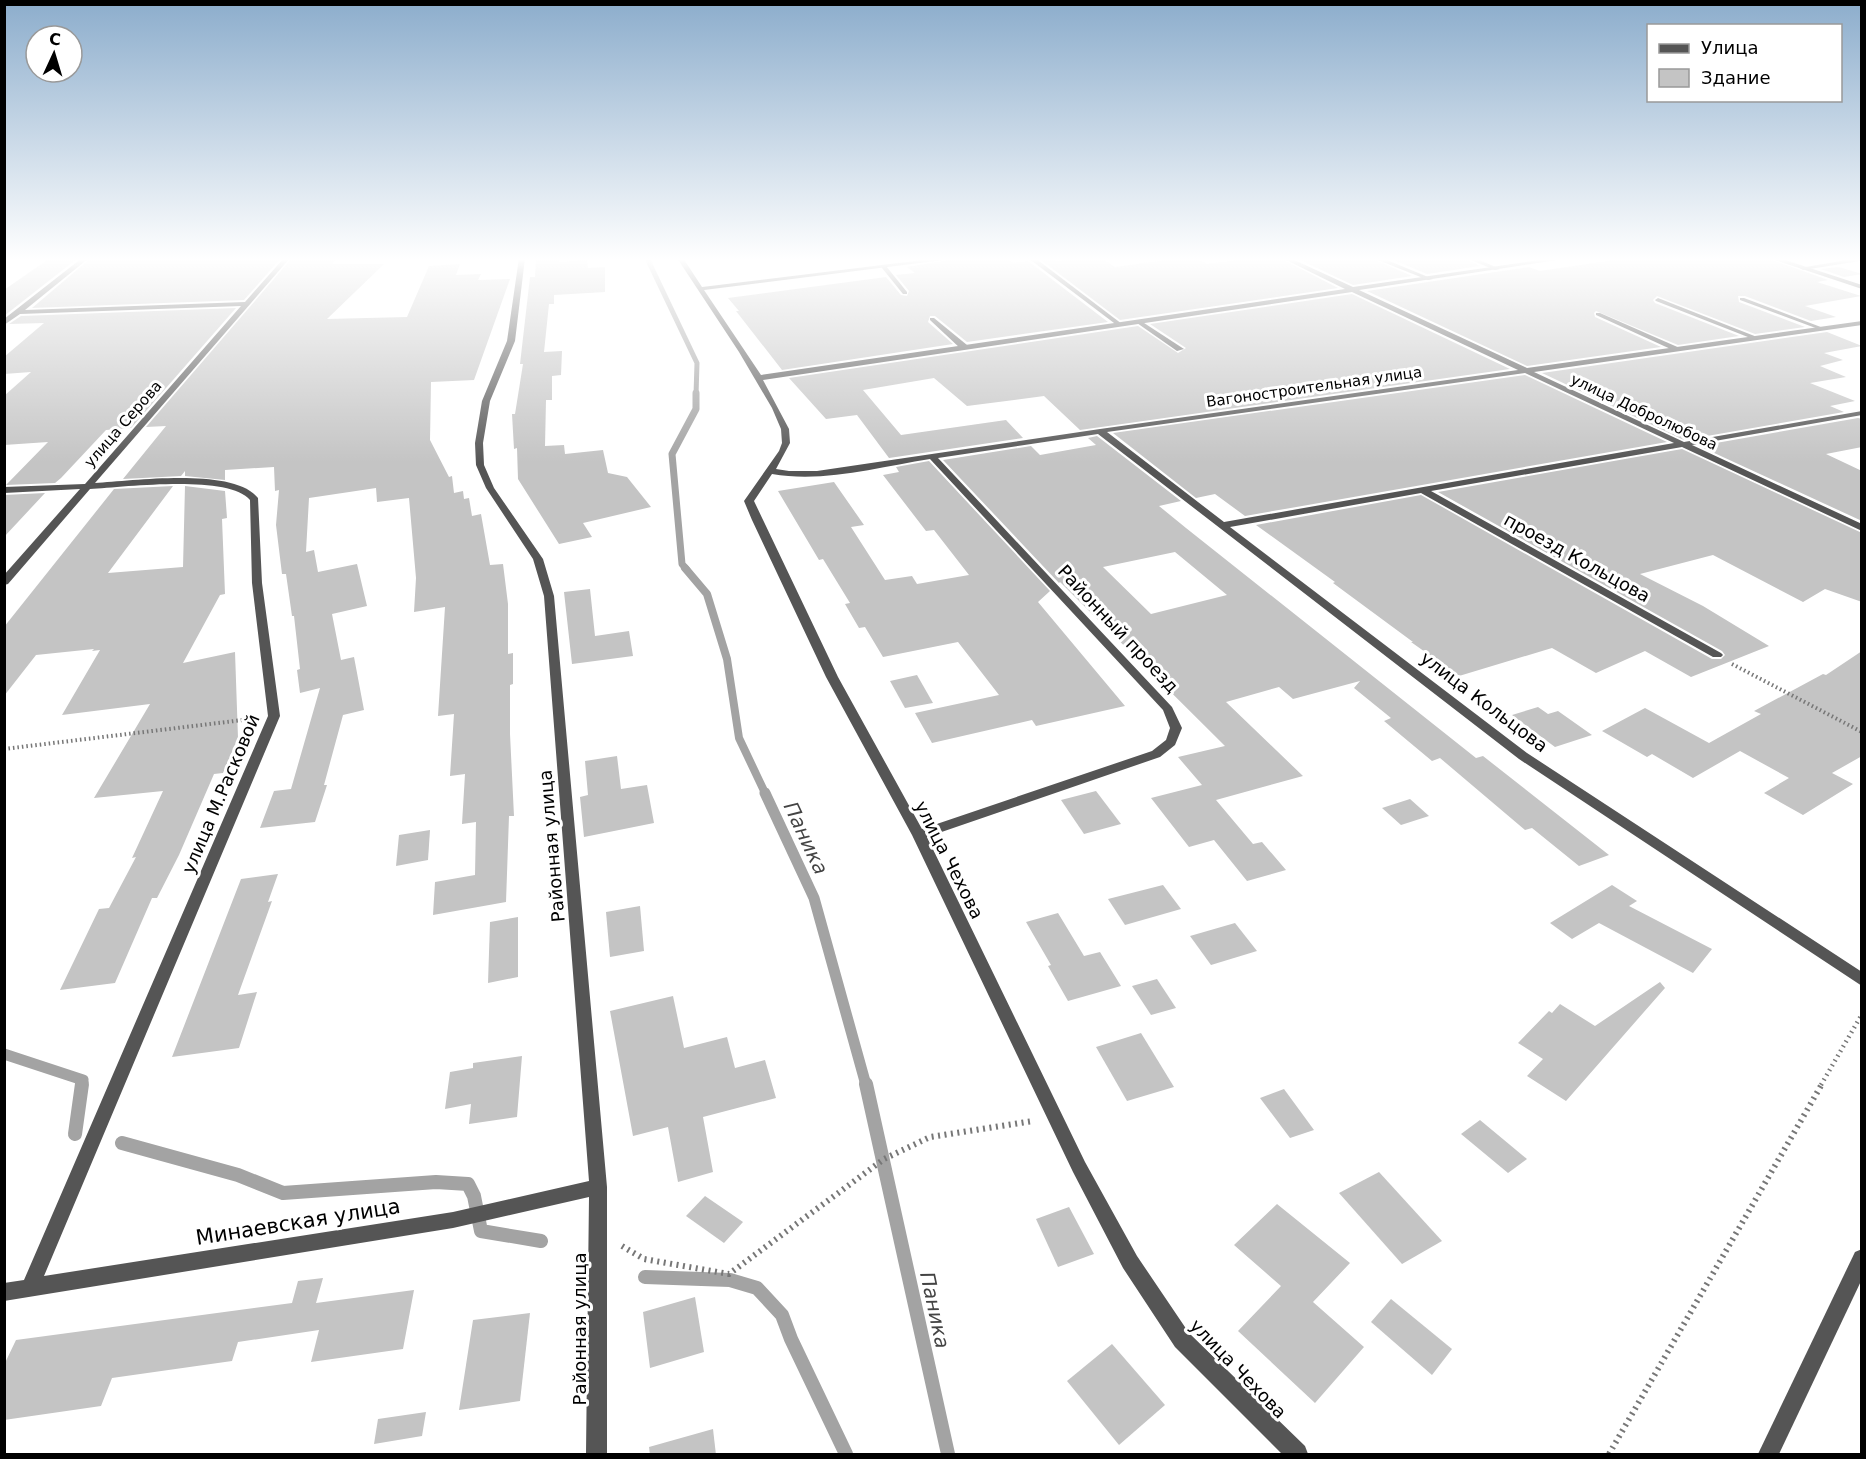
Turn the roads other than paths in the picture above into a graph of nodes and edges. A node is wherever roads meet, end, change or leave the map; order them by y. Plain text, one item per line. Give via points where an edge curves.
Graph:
1 (226, 326) edge
2 (513, 326) edge
3 (724, 326) edge
4 (940, 326) edge
5 (1112, 326) edge
6 (1145, 326) edge
7 (1429, 326) edge
8 (1626, 326) edge
9 (1725, 326) edge
10 (1815, 326) edge
11 (1842, 326) edge
12 (1823, 329) junction
13 (1755, 338) junction
14 (964, 346) junction
15 (1180, 349) dead end
16 (1678, 349) junction
17 (1523, 371) junction
18 (759, 378) junction
19 (1862, 413) edge
20 (1100, 431) junction
21 (1680, 444) junction
22 (932, 457) junction
23 (772, 471) junction
24 (87, 485) junction
25 (4, 490) edge
26 (1422, 490) junction
27 (1223, 525) junction
28 (1862, 528) edge
29 (4, 582) edge
30 (1717, 655) road end
31 (919, 835) junction
32 (1862, 980) edge
33 (598, 1187) junction
34 (1862, 1258) edge
35 (30, 1288) junction
36 (4, 1292) edge
37 (597, 1455) edge
38 (1297, 1455) edge
39 (1768, 1455) edge

1 - 24 street, улица Серова
2 - 33 street, Районная улица via 511,341 486,401 479,443 480,465 490,488 538,559 549,596
3 - 18 street, улица Чехова
4 - 14 street
5 - 14 street
6 - 15 street
7 - 17 street, улица Добролюбова
8 - 16 street
9 - 13 street
10 - 12 street
11 - 12 street, Вагоностроительная улица
12 - 13 street, Вагоностроительная улица
13 - 16 street, Вагоностроительная улица
14 - 18 street
16 - 17 street, Вагоностроительная улица
17 - 20 street, Вагоностроительная улица
17 - 21 street, улица Добролюбова
18 - 23 street, улица Чехова via 785,424 788,441
19 - 21 street
20 - 22 street, Вагоностроительная улица
20 - 27 street, улица Кольцова
21 - 26 street
21 - 28 street, улица Добролюбова
22 - 23 street, Вагоностроительная улица via 817,474
22 - 31 street, Районный проезд via 1168,709 1176,729 1171,742 1156,754
23 - 31 street, улица Чехова via 754,489 749,501 832,677
24 - 25 street, улица М.Расковой
24 - 29 street, улица Серова
24 - 35 street, улица М.Расковой via 203,481 250,492 255,500 257,584 274,716
26 - 27 street
26 - 30 street, проезд Кольцова
27 - 32 street, улица Кольцова via 1523,756
31 - 38 street, улица Чехова via 1055,1118 1130,1262 1182,1340
33 - 35 street, Минаевская улица via 453,1220
33 - 37 street, Районная улица
34 - 39 street
35 - 36 street, Минаевская улица

